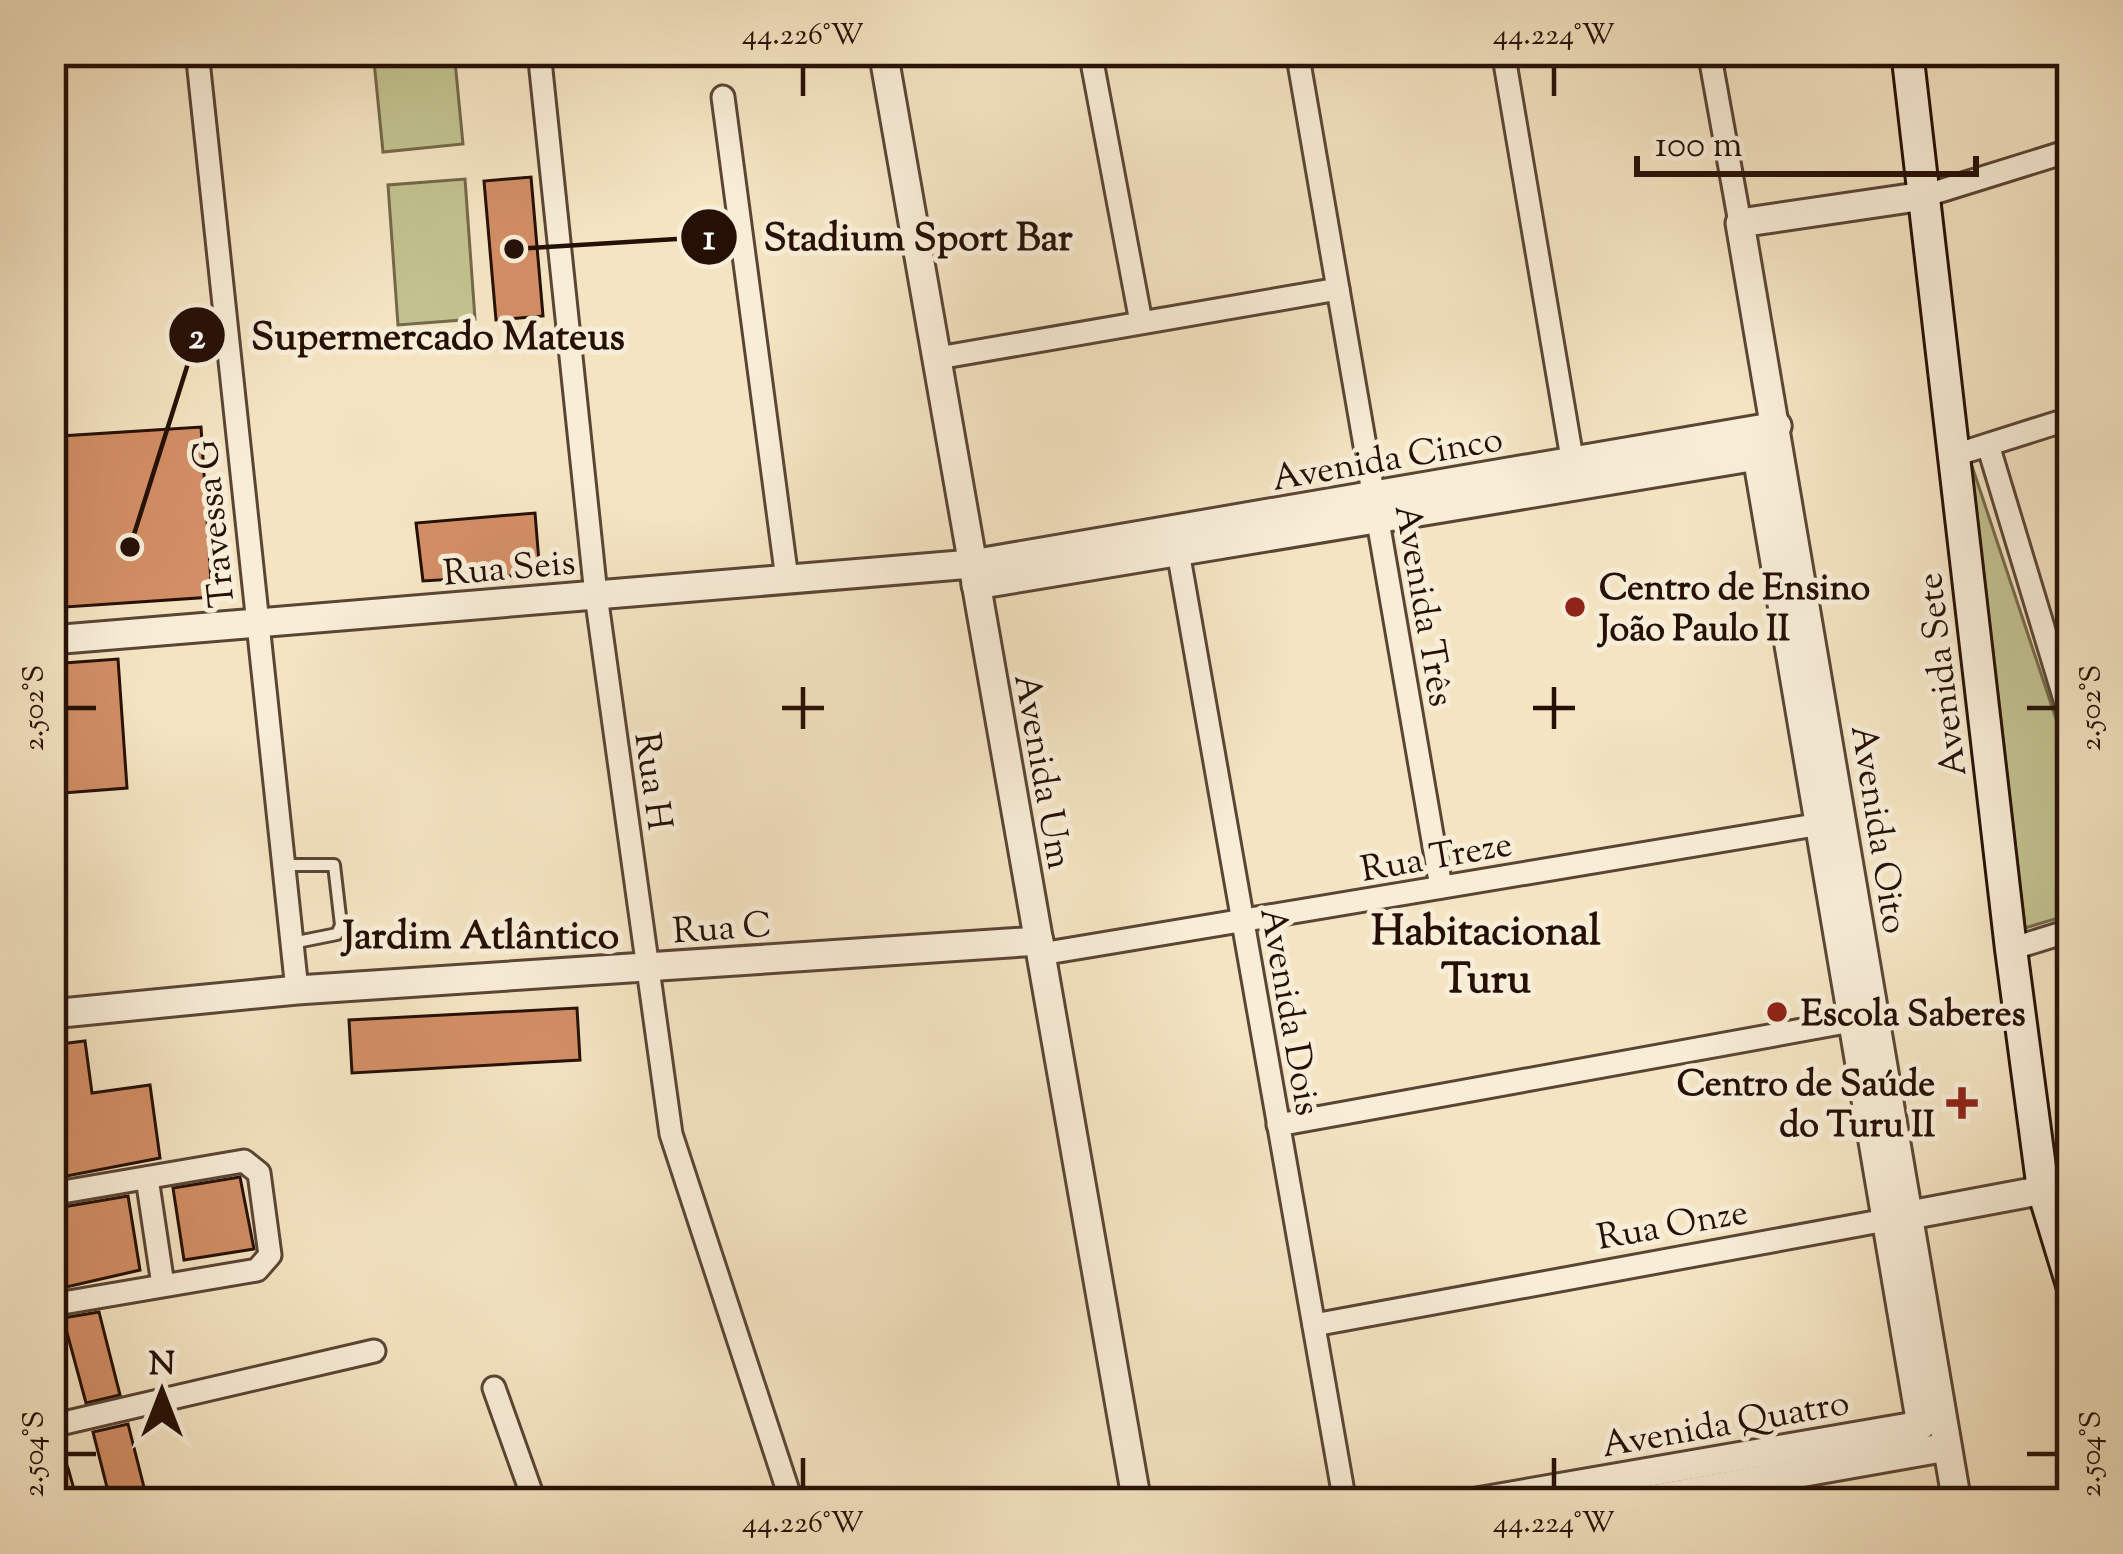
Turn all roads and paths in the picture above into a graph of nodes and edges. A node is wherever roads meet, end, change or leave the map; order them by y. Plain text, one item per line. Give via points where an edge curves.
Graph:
1 (197, 51) edge
2 (539, 51) edge
3 (884, 51) edge
4 (1090, 51) edge
5 (1298, 51) edge
6 (1503, 51) edge
7 (1709, 51) edge
8 (1907, 51) edge
9 (723, 97) dead end
10 (2072, 150) edge
11 (1924, 196) junction
12 (1740, 223) junction
13 (1339, 289) junction
14 (1141, 322) junction
15 (938, 358) junction
16 (2072, 418) edge
17 (1777, 426) junction
18 (1988, 445) junction
19 (1757, 456) junction
20 (1952, 456) junction
21 (1575, 474) junction
22 (1376, 507) junction
23 (1176, 541) junction
24 (974, 575) junction
25 (787, 579) junction
26 (596, 595) junction
27 (255, 622) junction
28 (51, 640) edge
29 (2072, 722) edge
30 (1831, 823) junction
31 (283, 865) junction
32 (1441, 887) junction
33 (1243, 921) junction
34 (2072, 930) edge
35 (292, 943) junction
36 (1040, 947) junction
37 (2011, 949) junction
38 (649, 967) junction
39 (297, 990) junction
40 (51, 1014) edge
41 (1864, 1019) junction
42 (1278, 1125) junction
43 (146, 1178) junction
44 (2044, 1190) junction
45 (51, 1194) edge
46 (1898, 1218) junction
47 (164, 1285) junction
48 (2072, 1285) edge
49 (51, 1305) edge
50 (1314, 1325) junction
51 (374, 1351) dead end
52 (494, 1388) dead end
53 (1921, 1424) junction
54 (51, 1426) edge
55 (1947, 1447) junction
56 (51, 1474) edge
57 (1749, 1480) edge
58 (1550, 1496) edge
59 (59, 1503) edge
60 (535, 1503) edge
61 (792, 1503) edge
62 (1137, 1503) edge
63 (1345, 1503) edge
64 (1471, 1503) edge
65 (1629, 1503) edge
66 (1958, 1503) edge

1 - 27 street, Travessa G
2 - 26 street, Rua H
3 - 15 street, Avenida Um
4 - 14 street
5 - 13 street, Avenida Três
6 - 21 street
7 - 12 street
8 - 11 main road, Avenida Sete
9 - 25 street
10 - 11 street
11 - 12 street
11 - 20 main road, Avenida Sete
12 - 17 street, Avenida Oito
13 - 14 street
13 - 22 street, Avenida Três
14 - 15 street
15 - 24 street, Avenida Um
16 - 18 street
17 - 19 street
17 - 21 street, Avenida Cinco
17 - 30 street, Avenida Oito
18 - 20 street
18 - 29 street
19 - 21 street, Avenida Cinco
19 - 30 street
20 - 37 main road, Avenida Sete
21 - 22 street, Avenida Cinco
22 - 23 street, Avenida Cinco
22 - 32 street, Avenida Três
23 - 24 street, Avenida Cinco
23 - 33 street, Avenida Dois
24 - 25 street, Rua Seis
24 - 36 street, Avenida Um
25 - 26 street, Rua Seis
26 - 27 street, Rua Seis
26 - 38 street, Rua H
27 - 28 street, Rua Seis
27 - 31 street, Travessa G
30 - 32 street, Rua Treze
30 - 41 street, Avenida Oito
31 - 35 street, Travessa G
31 - 35 lane via 324,861 338,875 337,934
32 - 33 street, Rua Treze
33 - 36 street, Rua Treze
33 - 42 street, Avenida Dois
34 - 37 street
35 - 39 street, Travessa G
36 - 38 street, Rua C
36 - 62 street, Avenida Um
37 - 44 main road, Avenida Sete
38 - 39 street, Rua C
38 - 61 street, Rua H via 676,1154
39 - 40 street, Rua C
41 - 42 street
41 - 46 street, Avenida Oito
42 - 50 street, Avenida Dois
43 - 45 street
43 - 47 street
43 - 47 street via 244,1161 259,1173 266,1265
44 - 46 street, Rua Onze
44 - 48 main road, Avenida Sete
46 - 50 street, Rua Onze
46 - 53 street
46 - 55 street, Avenida Oito
47 - 49 street
50 - 63 street, Avenida Dois
51 - 54 street
52 - 60 street
53 - 55 street
53 - 57 street, Avenida Quatro
55 - 57 street, Avenida Quatro
55 - 66 street, Avenida Oito
56 - 59 main road
57 - 58 street, Avenida Quatro
57 - 65 street, Avenida Quatro
58 - 64 street, Avenida Quatro

